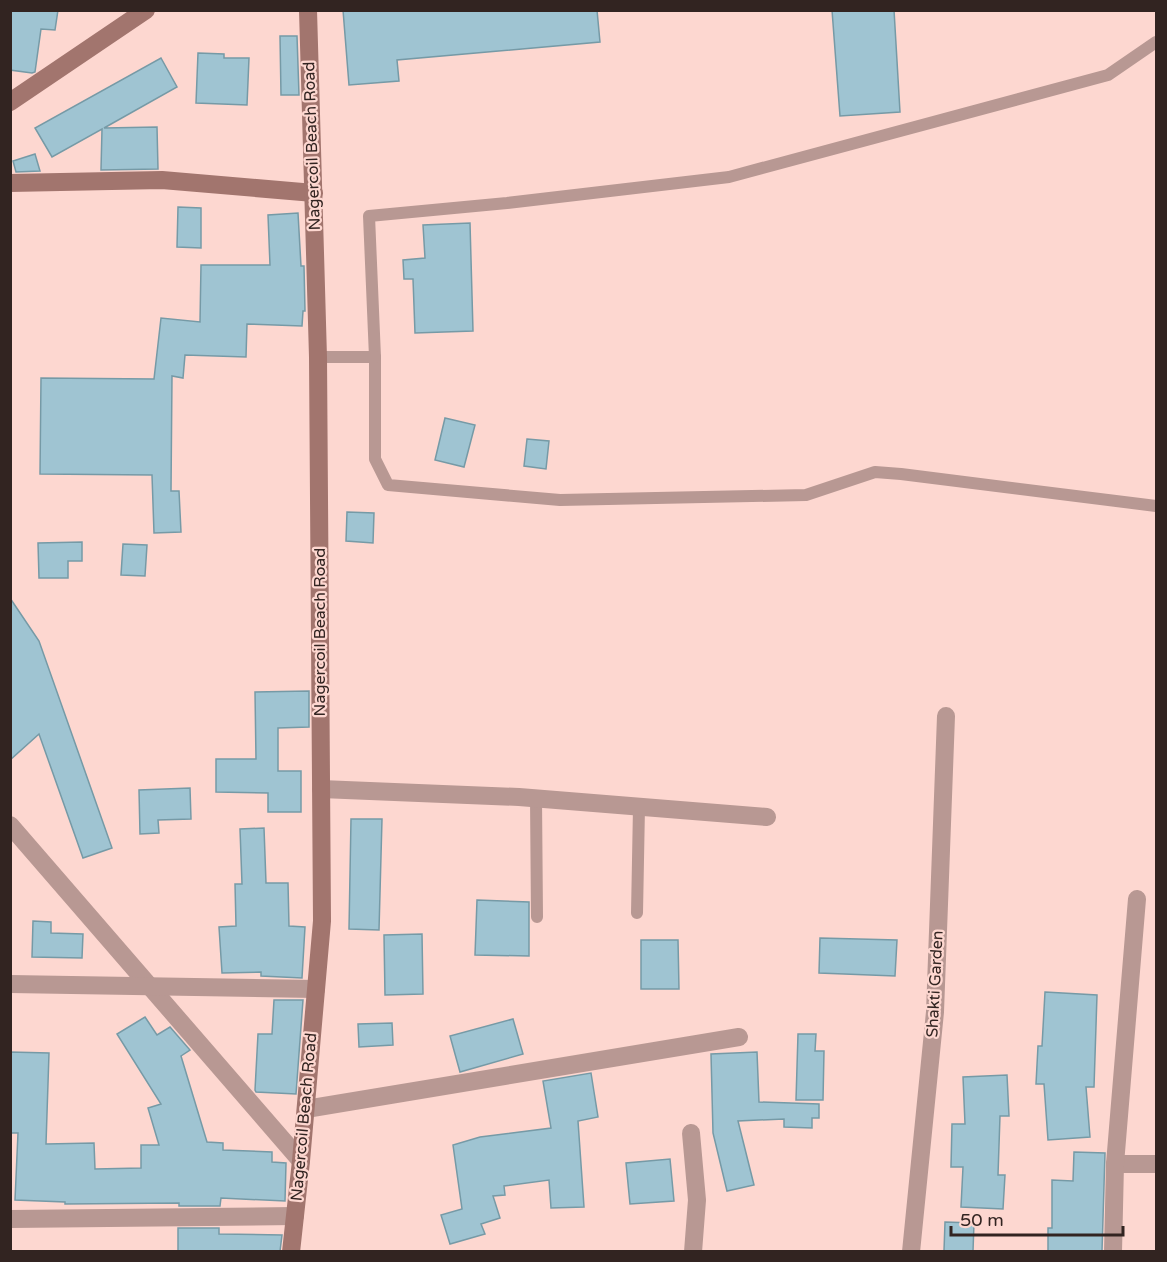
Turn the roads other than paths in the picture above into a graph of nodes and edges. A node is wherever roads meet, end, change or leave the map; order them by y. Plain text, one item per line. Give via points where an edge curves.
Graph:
1 (146, 10) edge
2 (308, 10) edge
3 (1156, 42) edge
4 (10, 102) edge
5 (10, 183) edge
6 (314, 193) junction
7 (318, 357) junction
8 (375, 357) junction
9 (1156, 506) edge
10 (946, 716) dead end
11 (321, 789) junction
12 (537, 798) junction
13 (639, 807) junction
14 (767, 817) dead end
15 (10, 825) edge
16 (1137, 899) dead end
17 (637, 913) dead end
18 (537, 917) dead end
19 (10, 984) edge
20 (152, 987) junction
21 (316, 989) junction
22 (740, 1037) dead end
23 (306, 1109) junction
24 (691, 1133) dead end
25 (301, 1161) junction
26 (1115, 1164) junction
27 (1156, 1164) edge
28 (295, 1216) junction
29 (10, 1219) edge
30 (291, 1251) edge
31 (693, 1251) edge
32 (911, 1251) edge
33 (1113, 1251) edge

1 - 4 main road
2 - 6 main road, Nagercoil Beach Road
3 - 8 lane via 1108,75 729,177 369,216
5 - 6 main road via 162,180
6 - 7 main road, Nagercoil Beach Road
7 - 8 lane
7 - 11 main road, Nagercoil Beach Road
8 - 9 lane via 375,459 388,485 560,500 806,495 875,472
10 - 32 street, Shakti Garden via 935,1012
11 - 12 street
11 - 21 main road, Nagercoil Beach Road via 322,921
12 - 13 street
12 - 18 lane
13 - 14 street
13 - 17 lane
15 - 20 street
16 - 26 street
19 - 20 street
20 - 21 street
20 - 25 street
21 - 23 main road, Nagercoil Beach Road
22 - 23 street
23 - 25 main road, Nagercoil Beach Road
24 - 31 street via 697,1200
25 - 28 main road, Nagercoil Beach Road
26 - 27 street
26 - 33 street
28 - 29 street
28 - 30 main road, Nagercoil Beach Road

